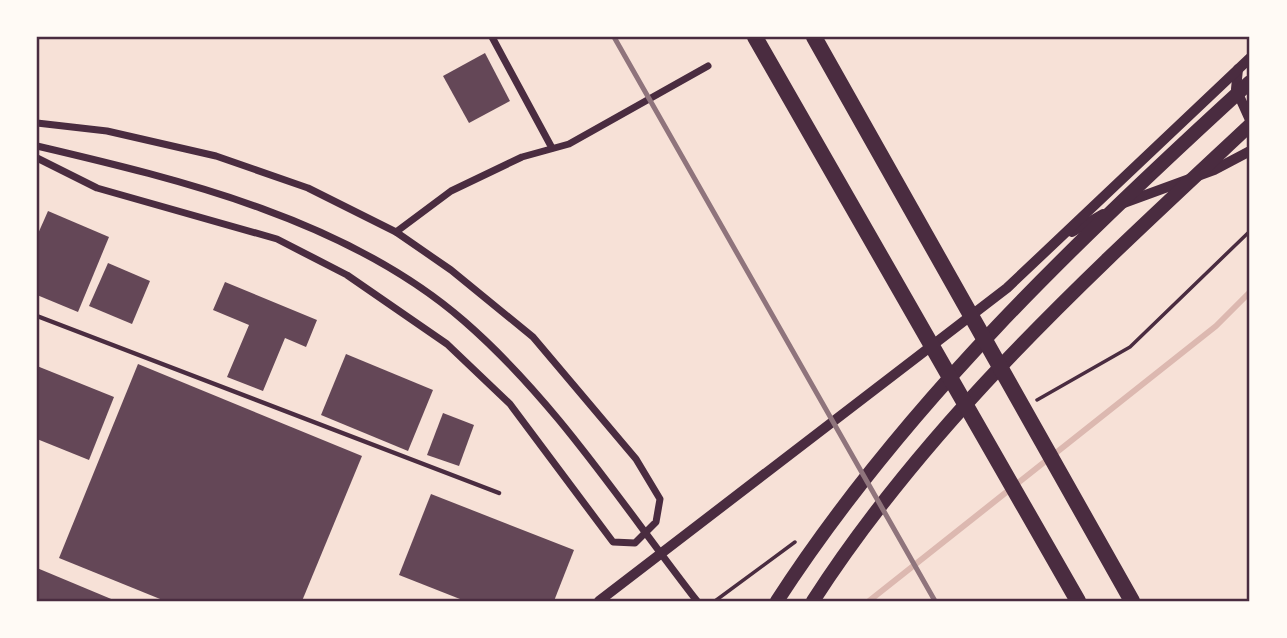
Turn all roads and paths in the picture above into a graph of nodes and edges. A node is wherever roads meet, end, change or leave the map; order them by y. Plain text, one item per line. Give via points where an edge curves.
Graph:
1 (492, 37) edge
2 (755, 37) edge
3 (814, 37) edge
4 (1250, 58) edge
5 (708, 66) dead end
6 (1238, 69) junction
7 (1250, 82) edge
8 (1250, 122) edge
9 (37, 123) edge
10 (37, 146) edge
11 (552, 148) junction
12 (1250, 151) edge
13 (37, 158) edge
14 (396, 232) junction
15 (1057, 240) junction
16 (37, 316) edge
17 (499, 493) dead end
18 (599, 601) edge
19 (697, 601) edge
20 (777, 601) edge
21 (813, 601) edge
22 (1078, 601) edge
23 (1132, 601) edge

1 - 11 street
2 - 22 highway
3 - 23 highway
4 - 6 street
5 - 11 street via 569,144
6 - 8 street via 1236,89
6 - 15 street
7 - 20 highway via 1078,246 971,356 859,487
8 - 21 highway via 979,388 885,499
9 - 14 street via 107,131 216,156 308,188
10 - 19 street via 227,195 320,233 393,270 464,320 549,407
11 - 14 street via 451,191
12 - 15 street via 1214,170 1118,206
13 - 14 street via 97,188 277,239 347,275 447,344 510,404 613,542 635,543 656,522 660,499 636,459 533,337
15 - 18 street via 1007,288
16 - 17 lane

